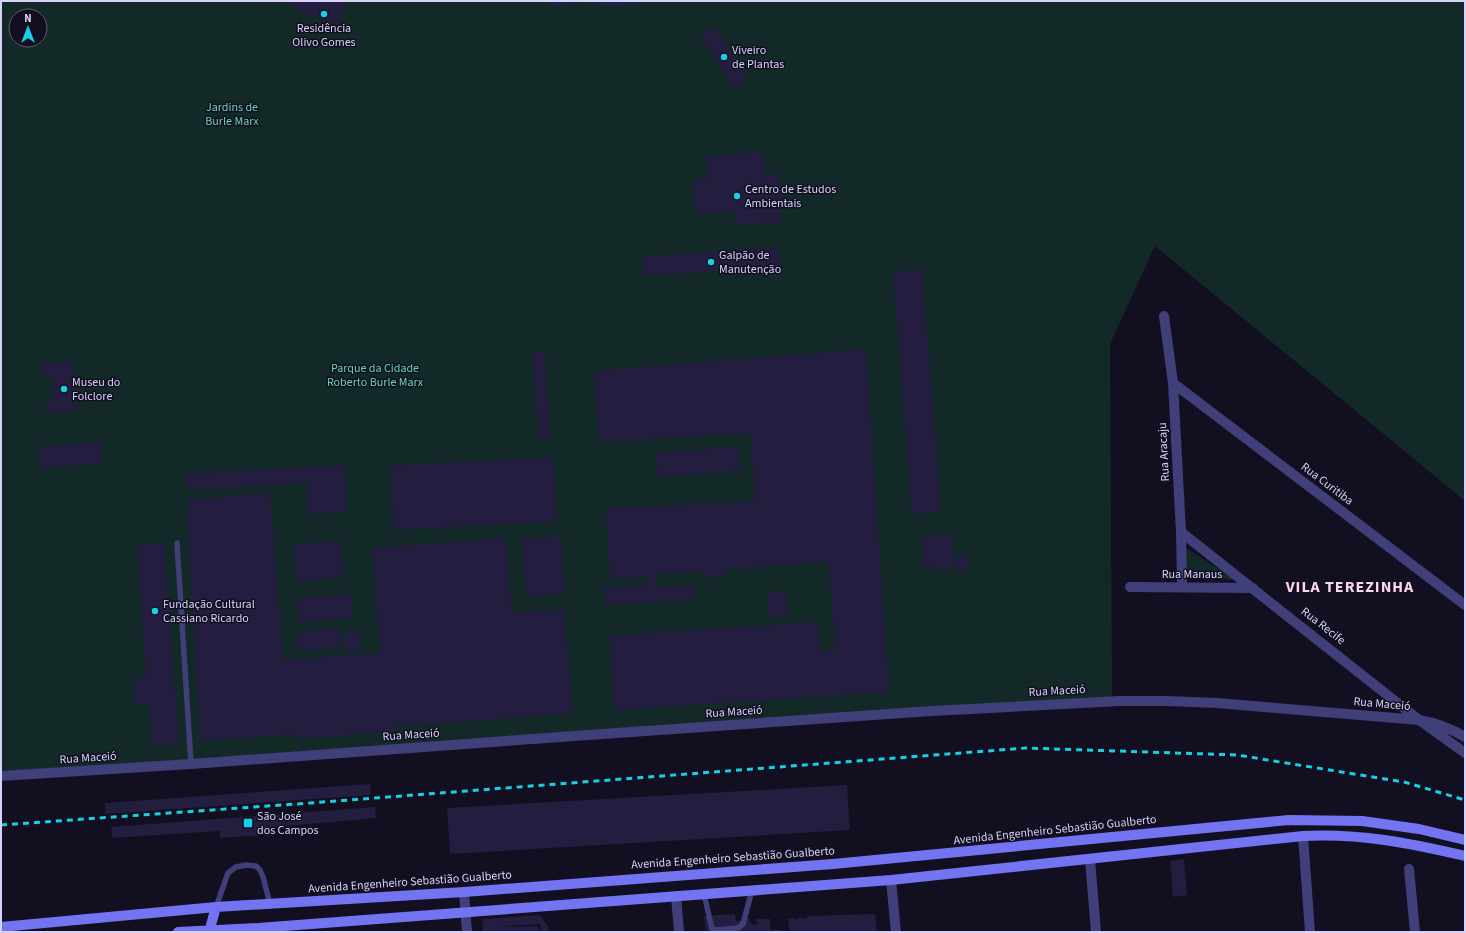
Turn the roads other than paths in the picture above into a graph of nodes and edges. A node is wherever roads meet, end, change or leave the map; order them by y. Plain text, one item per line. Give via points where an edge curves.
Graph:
1 (1164, 316) dead end
2 (1173, 383) junction
3 (1181, 532) junction
4 (177, 543) dead end
5 (1130, 587) dead end
6 (1182, 587) junction
7 (1253, 588) junction
8 (1465, 605) edge
9 (1419, 720) junction
10 (1465, 737) edge
11 (1465, 753) edge
12 (191, 764) junction
13 (1, 776) edge
14 (1303, 836) junction
15 (1465, 840) edge
16 (1465, 856) edge
17 (1090, 859) junction
18 (1409, 869) dead end
19 (891, 880) junction
20 (752, 890) junction
21 (464, 892) junction
22 (704, 894) junction
23 (676, 896) junction
24 (270, 904) junction
25 (216, 907) junction
26 (466, 912) junction
27 (1, 927) edge
28 (258, 930) edge
29 (210, 931) edge
30 (178, 932) edge
31 (467, 932) edge
32 (679, 932) edge
33 (896, 932) edge
34 (1096, 932) edge
35 (1310, 932) edge
36 (1415, 932) edge

1 - 2 street, Rua Aracaju
2 - 3 street, Rua Aracaju
2 - 8 street, Rua Curitiba
3 - 6 street, Rua Aracaju
3 - 7 street, Rua Recife
4 - 12 lane
5 - 6 street, Rua Manaus
6 - 7 street, Rua Manaus
7 - 9 street, Rua Recife
9 - 10 street, Rua Maceió via 1437,723
9 - 11 street, Rua Recife
9 - 12 street, Rua Maceió via 1217,703 1119,701 588,734
12 - 13 street, Rua Maceió
14 - 16 main road via 1368,837
14 - 17 main road
14 - 35 street
15 - 21 main road, Avenida Engenheiro Sebastião Gualberto via 1419,829 1362,821 1289,820 833,864
17 - 19 main road
17 - 34 street
18 - 36 street
19 - 20 main road
19 - 33 street
20 - 22 main road
20 - 22 lane via 743,924 738,928 716,930 712,929
21 - 24 main road, Avenida Engenheiro Sebastião Gualberto
21 - 26 street
22 - 23 main road
23 - 26 main road
23 - 32 street
24 - 25 main road, Avenida Engenheiro Sebastião Gualberto
24 - 25 lane via 260,870 256,866 246,865 236,867 228,873
25 - 27 main road, Avenida Engenheiro Sebastião Gualberto
25 - 29 main road
26 - 28 main road
26 - 31 street
28 - 29 main road
29 - 30 main road

